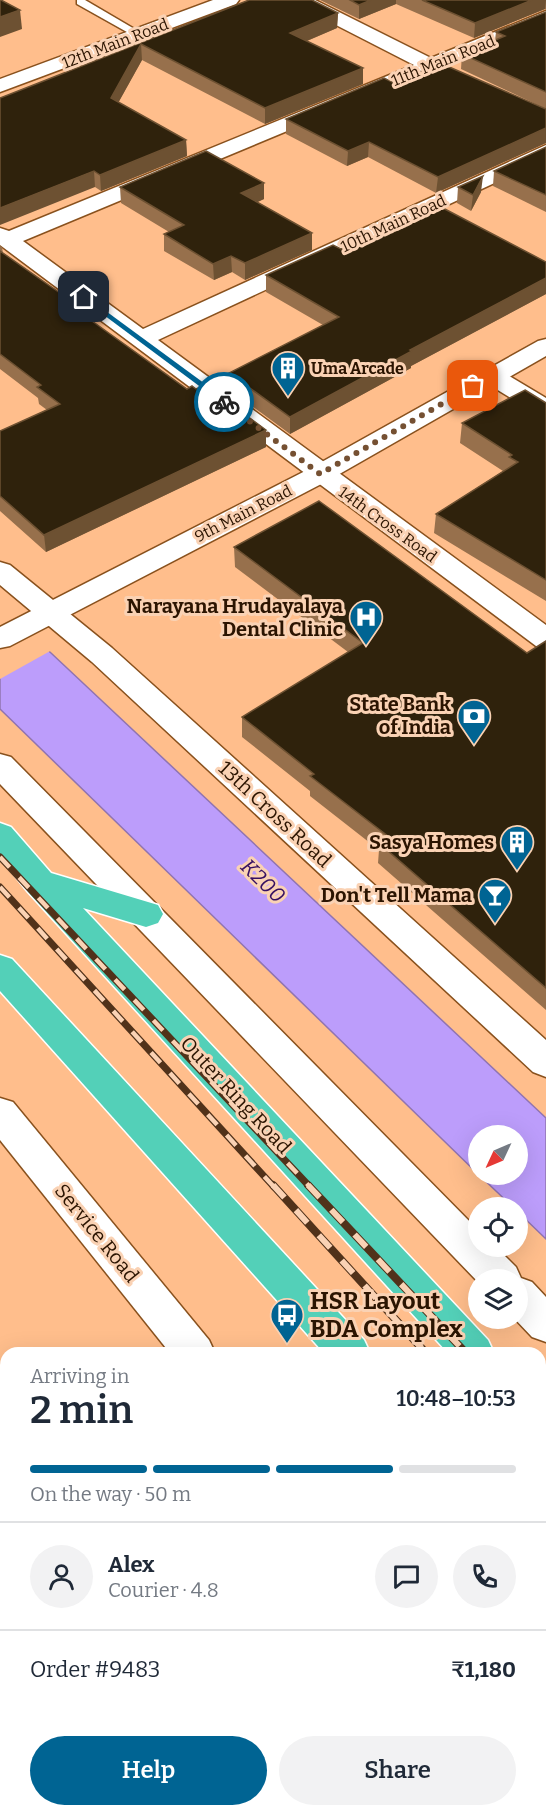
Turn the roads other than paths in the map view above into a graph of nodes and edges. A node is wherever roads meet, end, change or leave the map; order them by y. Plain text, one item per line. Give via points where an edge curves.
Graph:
1 (230, 0) edge
2 (301, 0) edge
3 (82, 1) edge
4 (546, 17) edge
5 (138, 34) junction
6 (430, 65) junction
7 (462, 80) edge
8 (0, 86) edge
9 (546, 151) edge
10 (4, 237) edge
11 (141, 339) junction
12 (546, 346) edge
13 (492, 376) junction
14 (546, 410) edge
15 (320, 474) junction
16 (0, 571) edge
17 (40, 618) junction
18 (0, 639) edge
19 (546, 639) edge
20 (0, 765) edge
21 (0, 835) edge
22 (40, 883) junction
23 (146, 914) junction
24 (0, 968) edge
25 (546, 1062) edge
26 (0, 1113) edge
27 (491, 1269) edge
28 (528, 1305) edge
29 (546, 1324) edge
30 (190, 1347) edge
31 (345, 1347) edge
32 (468, 1347) edge

1 - 5 street, 12th Main Road
2 - 6 street
3 - 5 lane
4 - 6 street, 11th Main Road
5 - 8 street, 12th Main Road
6 - 7 street
6 - 10 street, 11th Main Road
9 - 11 street, 10th Main Road
10 - 11 street, 14th Cross Road
11 - 15 street, 14th Cross Road
12 - 13 street, 9th Main Road
13 - 14 street
13 - 15 street, 9th Main Road
15 - 17 street, 9th Main Road
15 - 19 street, 14th Cross Road
16 - 17 street, 13th Cross Road
17 - 18 street, 9th Main Road
17 - 25 street, 13th Cross Road via 102,655
20 - 23 street
21 - 22 highway, Outer Ring Road
22 - 23 highway
22 - 32 highway, Outer Ring Road
23 - 27 street
24 - 31 highway
26 - 30 street, Service Road
28 - 29 street

